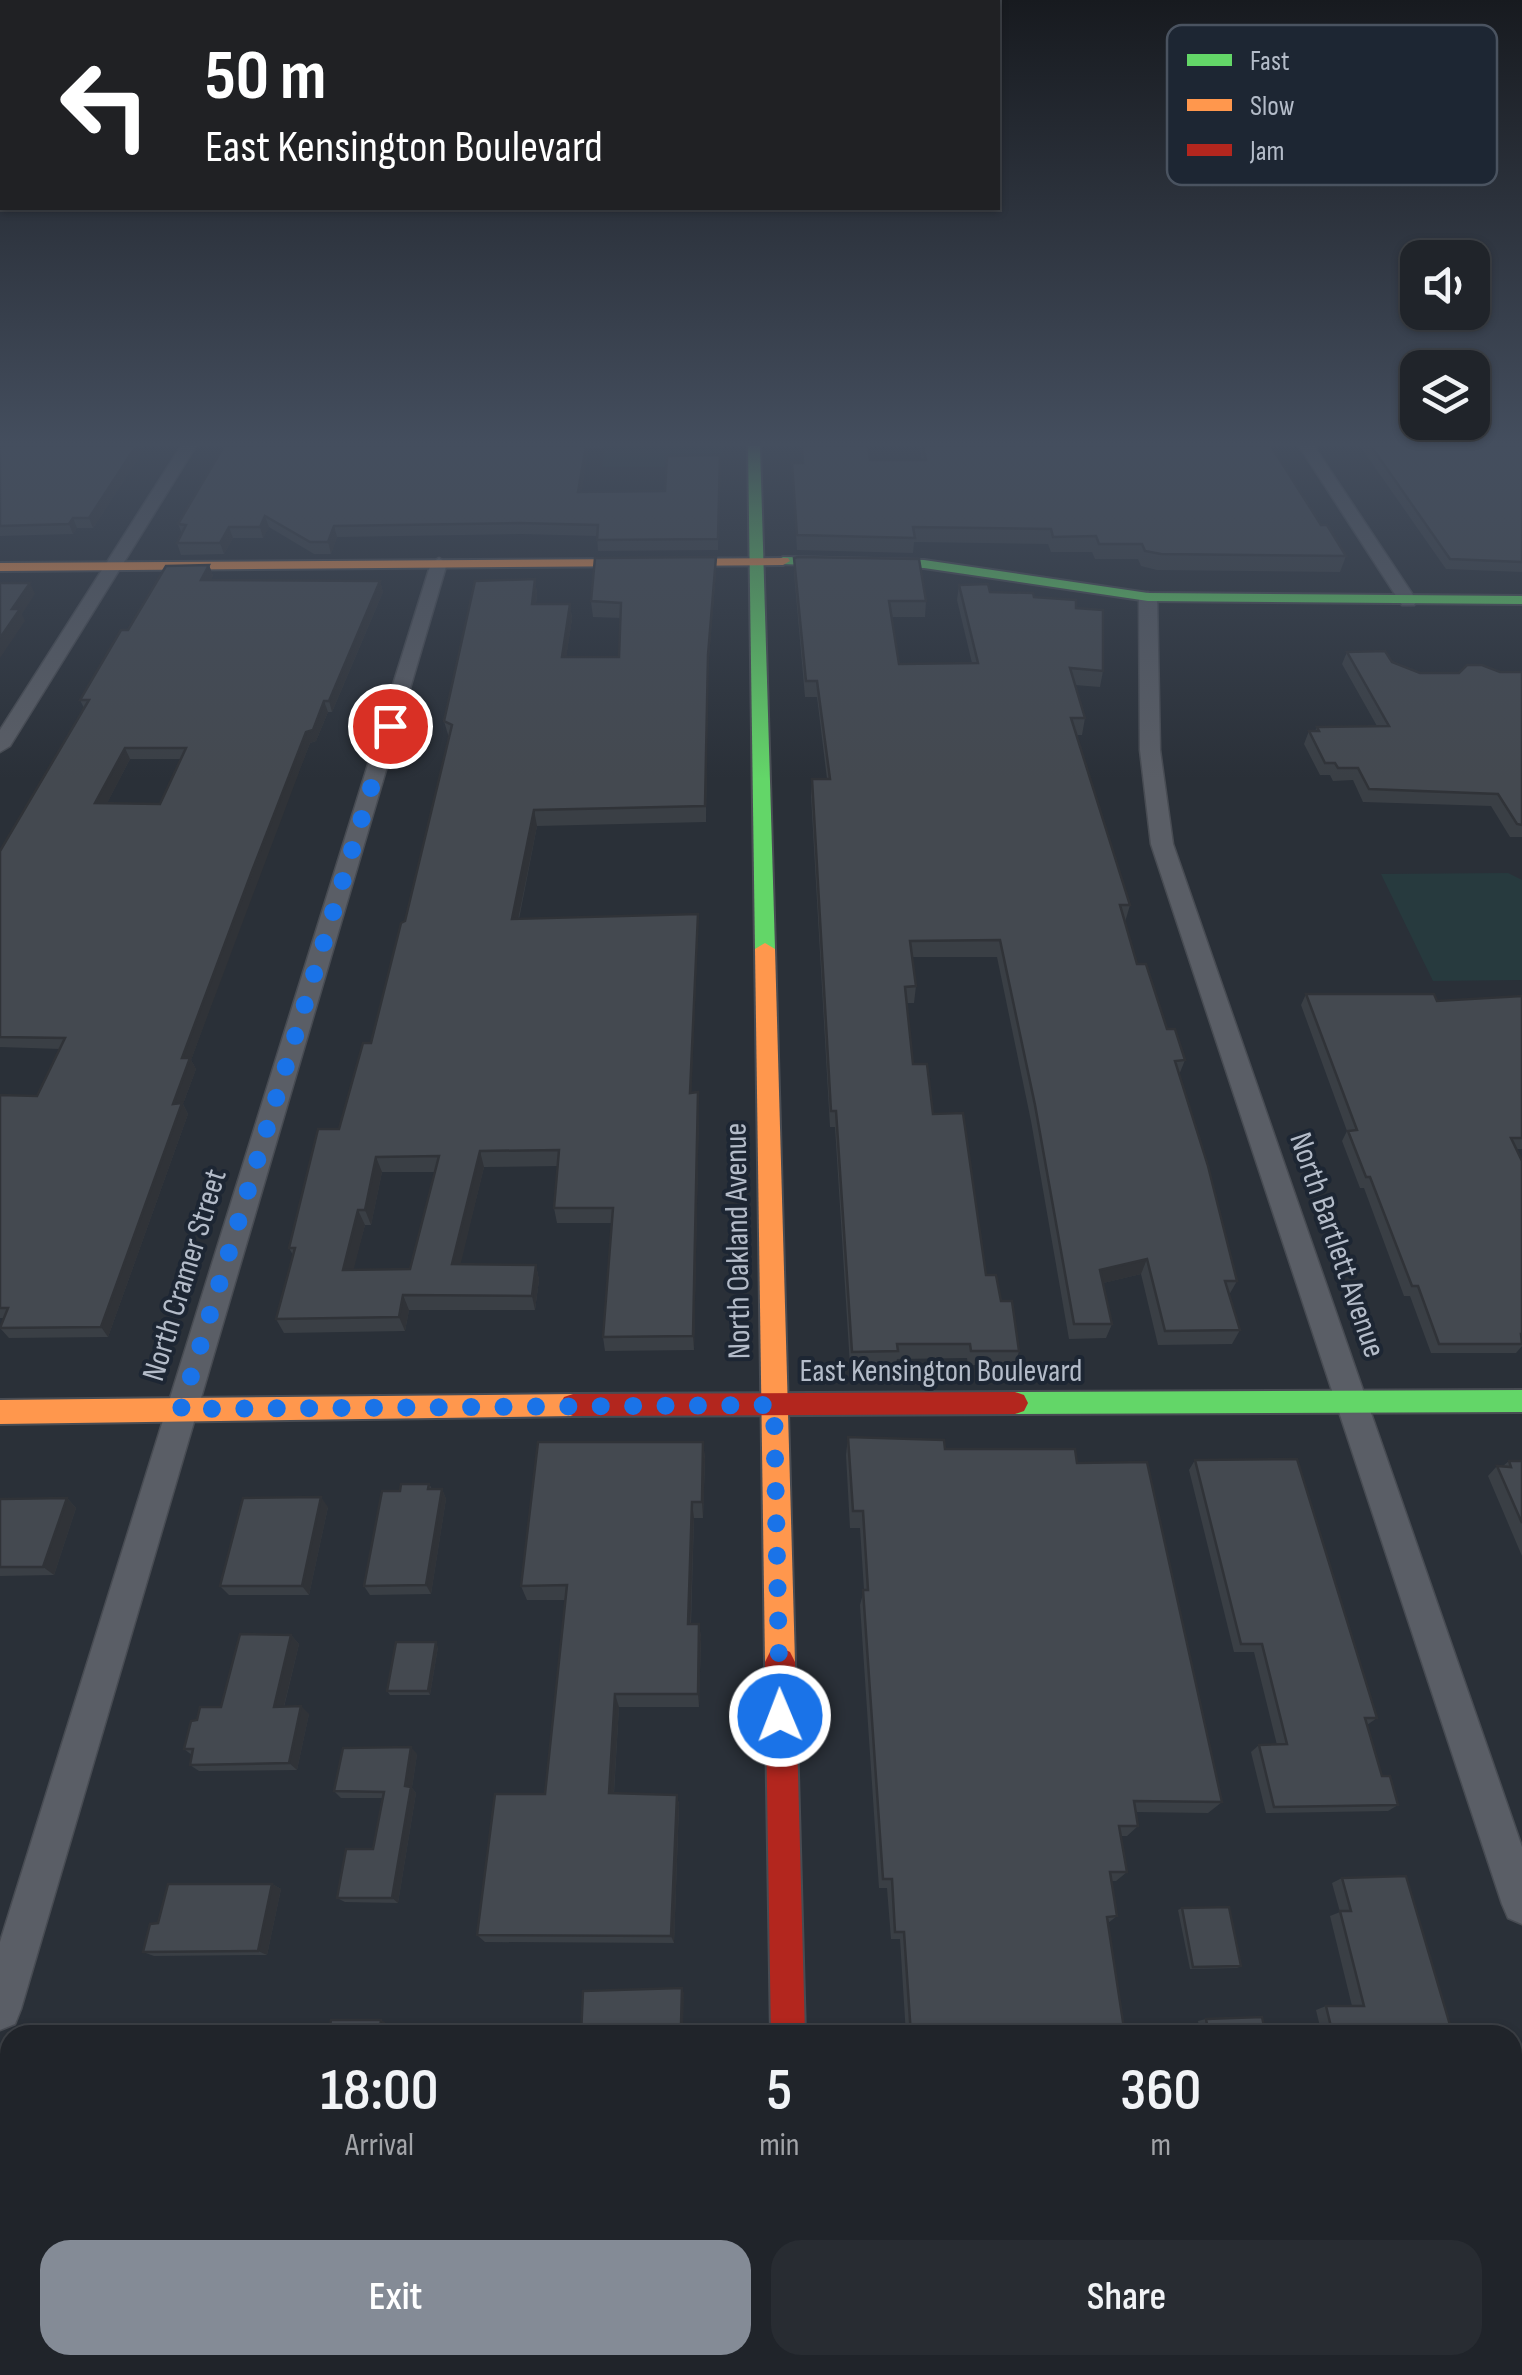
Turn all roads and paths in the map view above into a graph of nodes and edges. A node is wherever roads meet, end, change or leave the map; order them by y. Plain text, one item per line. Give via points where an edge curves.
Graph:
1 (120, 557) edge
2 (1379, 557) edge
3 (757, 559) junction
4 (439, 564) junction
5 (114, 566) junction
6 (0, 567) edge
7 (1148, 597) junction
8 (1408, 600) junction
9 (1522, 600) edge
10 (0, 746) edge
11 (1522, 1400) edge
12 (1353, 1402) junction
13 (774, 1405) junction
14 (181, 1409) junction
15 (0, 1412) edge
16 (1522, 1904) edge
17 (0, 2008) edge
18 (788, 2025) edge

1 - 5 street
2 - 8 street
3 - 4 street
3 - 7 street via 924,564
3 - 13 street, North Oakland Avenue
4 - 5 street
4 - 14 street, North Cramer Street
5 - 6 street
5 - 10 street
7 - 8 street
7 - 12 street, North Bartlett Avenue via 1146,728 1162,844
8 - 9 street
11 - 12 street, East Kensington Boulevard
12 - 13 street, East Kensington Boulevard
12 - 16 street, North Bartlett Avenue
13 - 14 street, East Kensington Boulevard
13 - 18 street, North Oakland Avenue
14 - 15 street, East Kensington Boulevard
14 - 17 street, North Cramer Street

